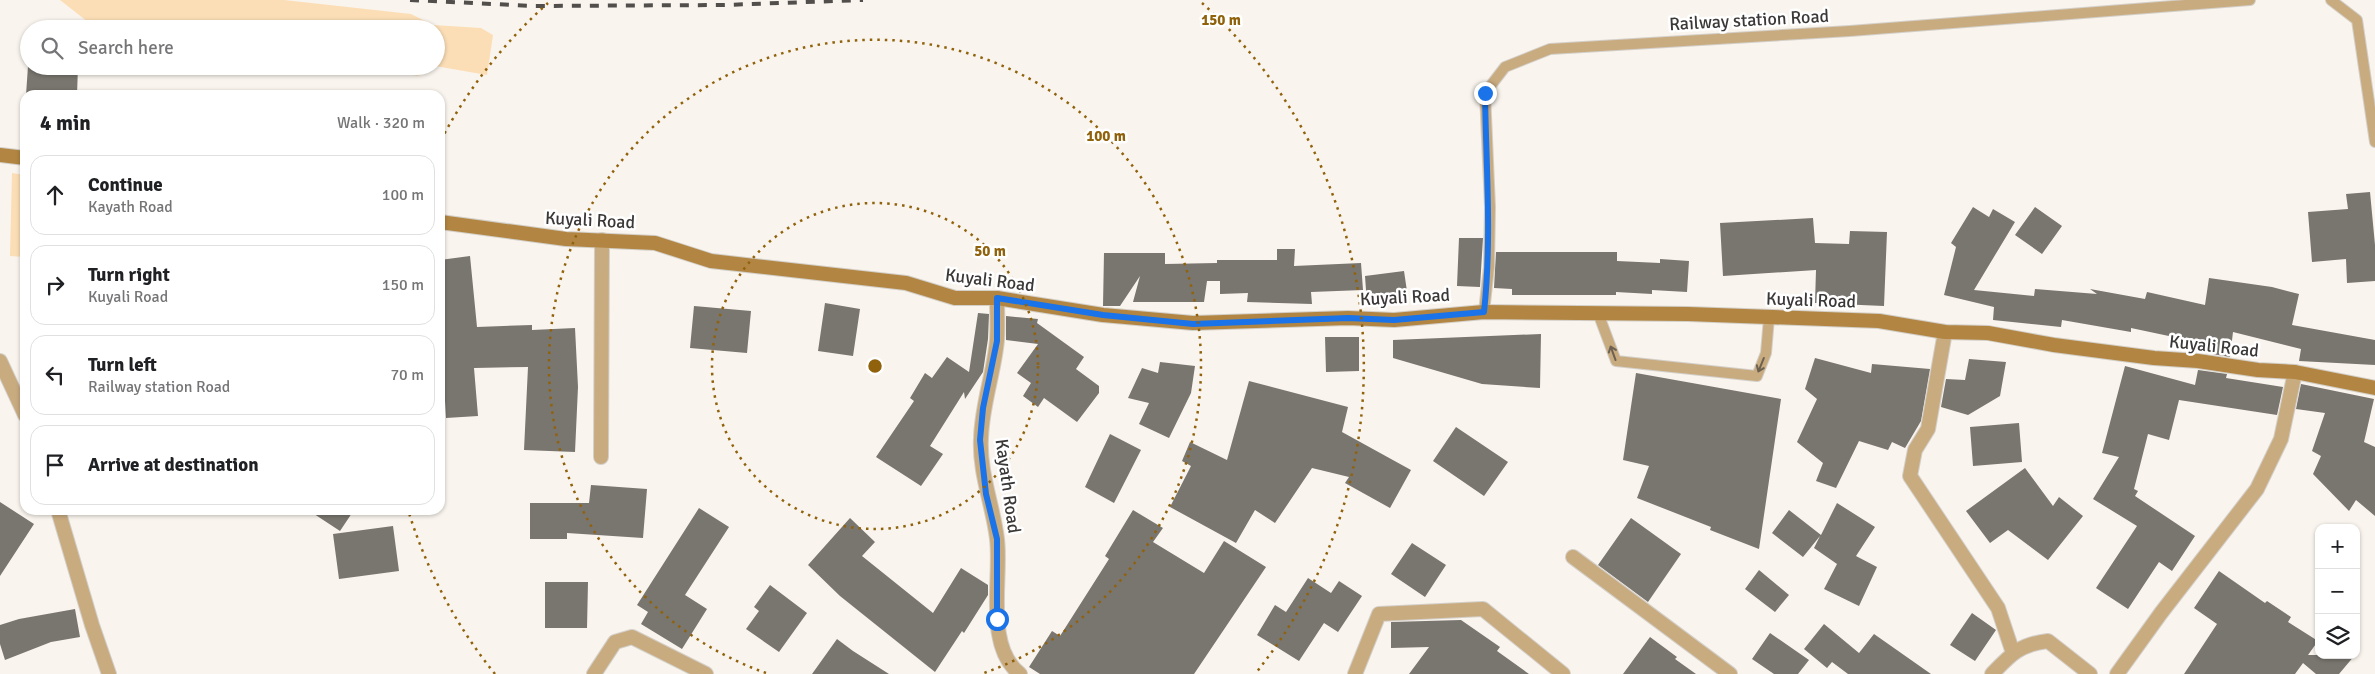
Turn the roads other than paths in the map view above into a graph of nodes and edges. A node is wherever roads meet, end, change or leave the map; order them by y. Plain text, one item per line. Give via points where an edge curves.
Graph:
1 (2250, 0) edge
2 (2331, 0) edge
3 (2375, 142) edge
4 (0, 155) edge
5 (20, 157) edge
6 (445, 223) edge
7 (602, 240) junction
8 (997, 298) junction
9 (1484, 312) junction
10 (1598, 313) junction
11 (1769, 318) junction
12 (1945, 332) junction
13 (0, 361) edge
14 (2295, 372) junction
15 (2375, 388) edge
16 (20, 404) edge
17 (601, 457) dead end
18 (59, 515) edge
19 (1573, 557) dead end
20 (2013, 653) junction
21 (110, 674) edge
22 (594, 674) edge
23 (706, 674) edge
24 (1020, 674) edge
25 (1355, 674) edge
26 (1563, 674) edge
27 (1730, 674) edge
28 (1992, 674) edge
29 (2090, 674) edge
30 (2117, 674) edge

1 - 9 lane, Railway station Road via 1850,32 1550,49 1505,67 1485,93 1490,207
2 - 3 lane via 2357,20
4 - 5 main road
6 - 7 main road, Kuyali Road via 524,235
7 - 8 main road, Kuyali Road via 655,243 711,261 906,283 955,298
7 - 17 street
8 - 9 main road, Kuyali Road via 1103,315 1193,324 1348,318 1394,320
8 - 24 street, Kayath Road via 997,341 980,440 986,494 997,539 998,626 1005,655
9 - 10 main road, Kuyali Road
10 - 11 main road, Kuyali Road
11 -> 10 lane via 1766,353 1757,376 1616,361
11 - 12 main road, Kuyali Road via 1879,321
12 - 14 main road, Kuyali Road via 1988,333 2154,358
12 - 20 street via 1928,429 1915,450 1910,476 1998,608
13 - 16 street
14 - 15 main road, Kuyali Road
14 - 30 street via 2281,439 2257,489
18 - 21 street
19 - 27 street
20 - 28 street
20 - 29 street via 2031,643 2048,641
22 - 23 street via 615,642 632,637
25 - 26 street via 1379,614 1483,609

